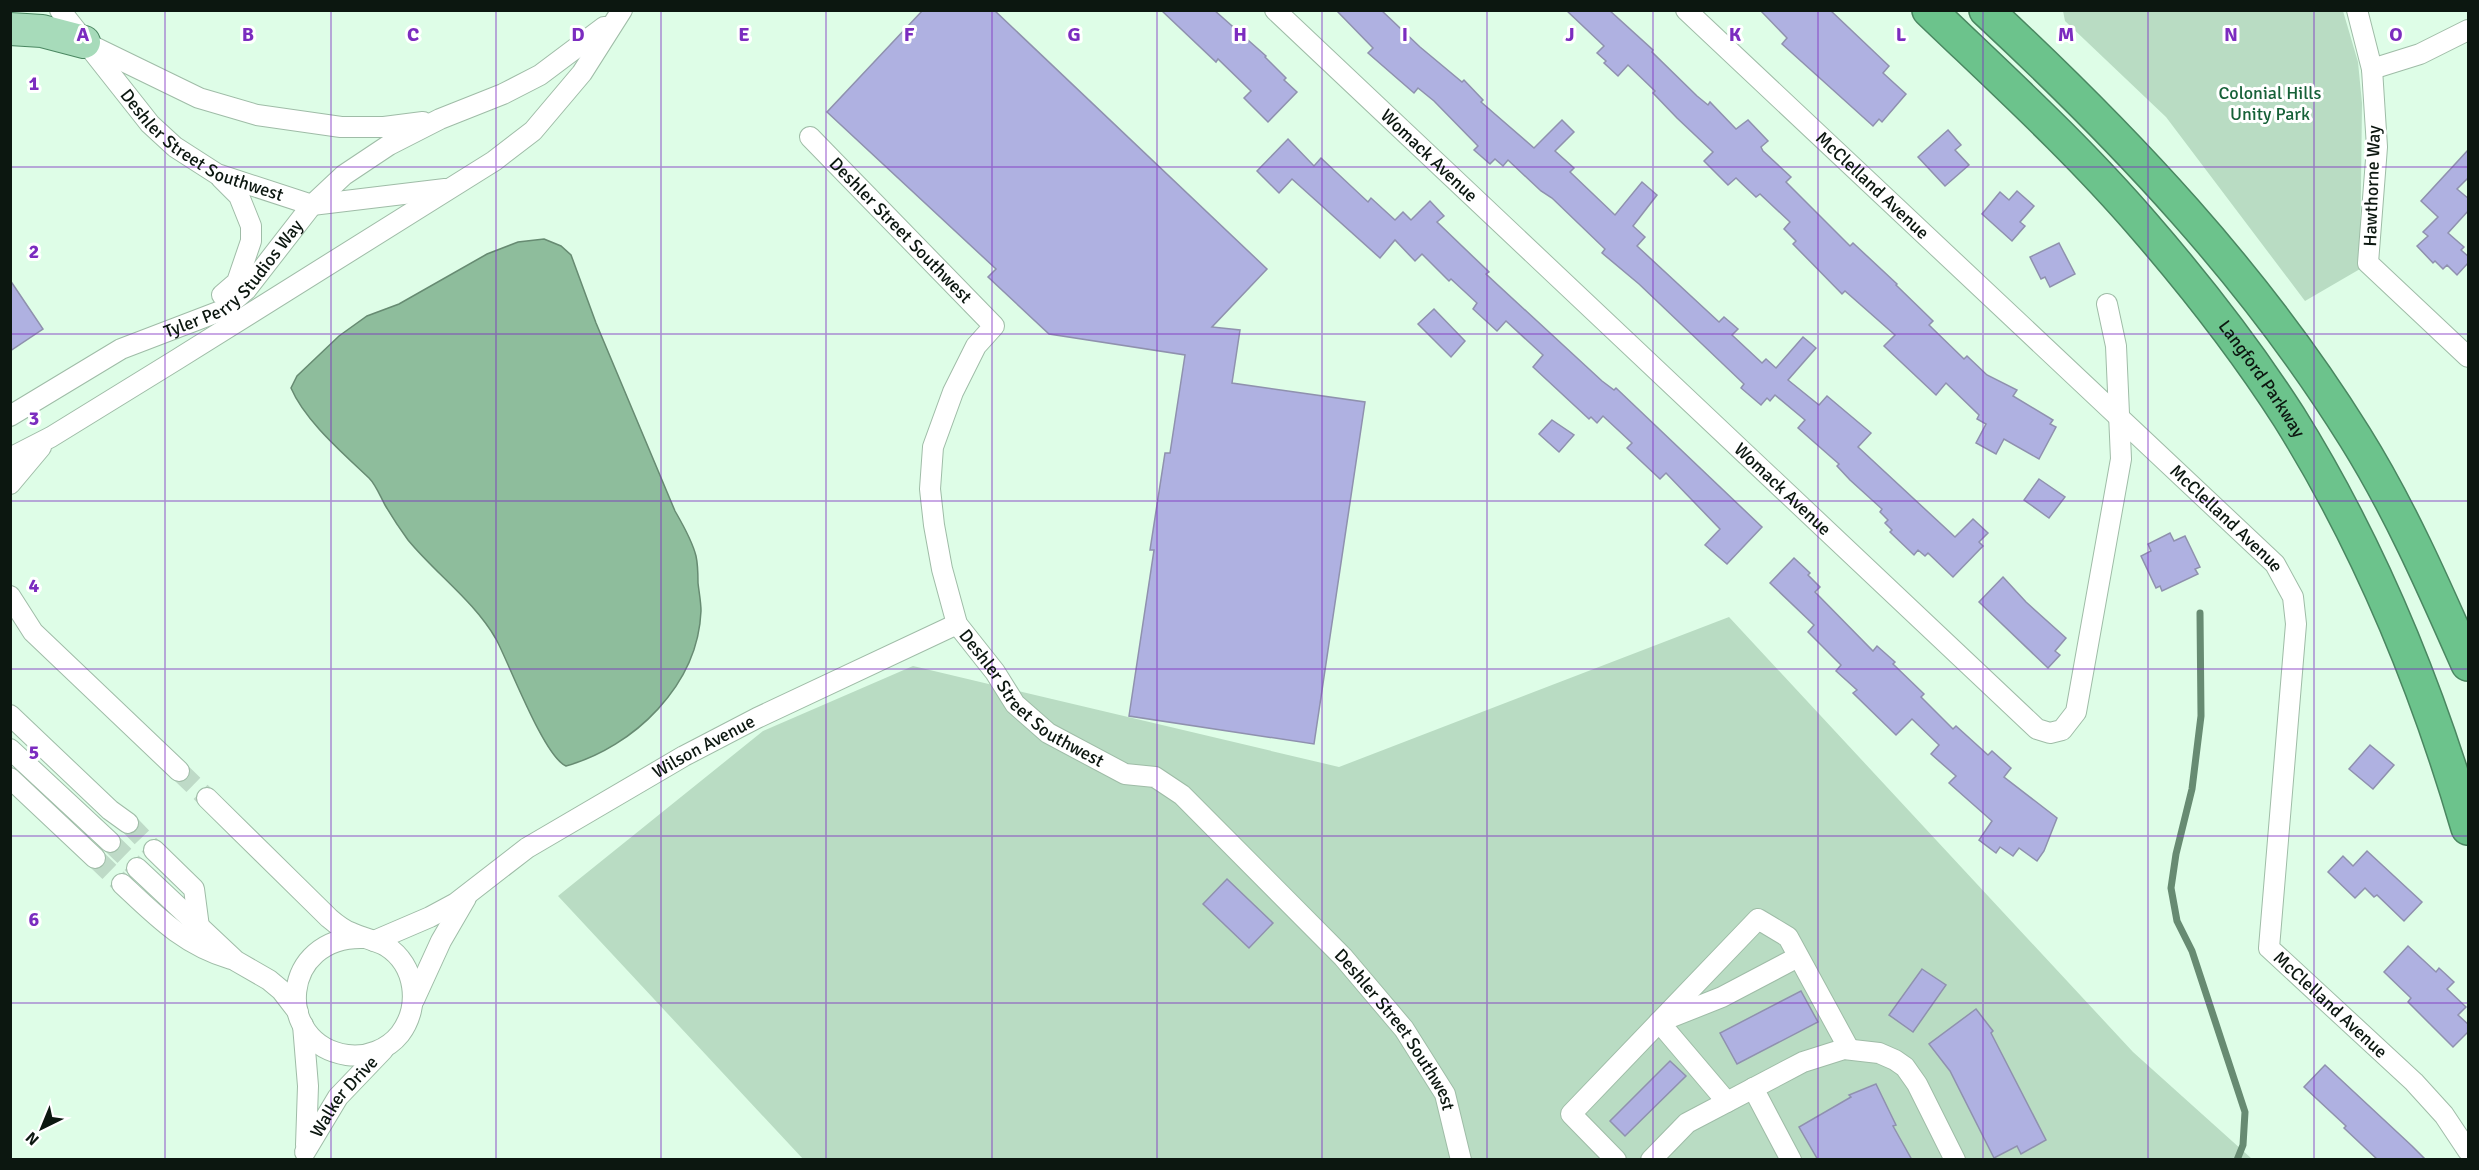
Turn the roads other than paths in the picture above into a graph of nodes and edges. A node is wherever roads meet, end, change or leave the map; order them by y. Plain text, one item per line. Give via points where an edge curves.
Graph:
1 (60, 10) edge
2 (1275, 10) edge
3 (1686, 10) edge
4 (1929, 10) edge
5 (1986, 10) edge
6 (2358, 10) edge
7 (619, 14) edge
8 (10, 29) edge
9 (2469, 30) edge
10 (84, 42) junction
11 (2372, 69) junction
12 (440, 119) junction
13 (810, 137) dead end
14 (217, 174) junction
15 (453, 188) junction
16 (312, 205) junction
17 (2107, 304) dead end
18 (182, 325) junction
19 (2469, 357) edge
20 (10, 416) edge
21 (2120, 419) junction
22 (51, 437) junction
23 (10, 458) edge
24 (10, 484) edge
25 (10, 596) edge
26 (10, 617) edge
27 (957, 624) junction
28 (33, 632) junction
29 (2469, 664) edge
30 (10, 715) edge
31 (10, 749) edge
32 (179, 771) tunnel mouth
33 (10, 778) edge
34 (207, 798) tunnel mouth
35 (128, 824) tunnel mouth
36 (2469, 828) edge
37 (110, 842) tunnel mouth
38 (154, 850) tunnel mouth
39 (95, 858) tunnel mouth
40 (137, 868) tunnel mouth
41 (122, 884) tunnel mouth
42 (467, 896) junction
43 (200, 927) junction
44 (369, 939) junction
45 (1798, 957) junction
46 (236, 961) junction
47 (413, 1001) junction
48 (301, 1019) junction
49 (1659, 1022) junction
50 (387, 1046) junction
51 (1850, 1049) junction
52 (1753, 1088) junction
53 (1727, 1102) junction
54 (2469, 1151) edge
55 (304, 1156) edge
56 (1461, 1160) edge
57 (1616, 1160) edge
58 (1651, 1160) edge
59 (1791, 1160) edge
60 (1955, 1160) edge

1 - 10 street, Deshler Street Southwest
2 - 21 street, Womack Avenue via 2037,729 2050,733 2062,730 2076,712 2121,459
3 - 21 street, McClelland Avenue
4 - 36 highway, Langford Parkway via 2142,224 2230,333 2288,416 2367,558 2404,639 2448,757
5 - 29 highway via 2108,127 2205,231 2292,343 2395,507
6 - 11 street, Hawthorne Way
7 - 12 street via 540,75
7 - 15 street, Tyler Perry Studios Way via 582,73 533,131
8 - 10 main road via 42,31
9 - 11 street via 2420,54
10 - 12 street, Deshler Street Southwest via 199,98 257,115 341,127 384,127
10 - 14 street, Deshler Street Southwest via 150,124
11 - 19 street, Hawthorne Way via 2377,147 2368,263
12 - 16 street, Tyler Perry Studios Way via 353,169
13 - 27 street, Deshler Street Southwest via 994,326 976,346 953,392 933,447 930,489 934,525
14 - 16 street, Deshler Street Southwest
14 - 18 street via 239,196 251,226 251,241 237,282
15 - 16 street, Deshler Street Southwest
15 - 22 street, Tyler Perry Studios Way
16 - 18 street, Tyler Perry Studios Way via 246,290 223,310
17 - 21 street, Womack Avenue via 2116,346
18 - 20 street, Tyler Perry Studios Way via 105,357
21 - 54 street, McClelland Avenue via 2275,564 2293,597 2296,624 2269,948 2414,1082 2445,1115
22 - 23 street, Tyler Perry Studios Way
22 - 24 street
25 - 28 street
26 - 28 street
27 - 42 street, Wilson Avenue via 757,718 667,766 527,848
27 - 56 street, Deshler Street Southwest via 1015,704 1048,733 1125,774 1155,777 1182,795 1343,957 1404,1029 1445,1094
28 - 32 street
30 - 35 street
31 - 37 street
33 - 39 street
34 - 44 street via 329,918
38 - 43 street via 195,890
40 - 43 street
41 - 46 street via 170,930 207,952
42 - 44 street via 430,917
42 - 47 street
43 - 46 street
44 - 47 street via 386,946 404,964
44 - 48 street via 340,939 309,958 297,983
45 - 49 street via 1722,997
45 - 49 street via 1788,937 1758,919
45 - 51 street
46 - 48 street via 269,980
47 - 50 street via 405,1027
48 - 50 street via 321,1045 341,1053 360,1055
48 - 55 street, Walker Drive via 308,1086
49 - 53 street
49 - 57 street via 1571,1114
50 - 55 street, Walker Drive via 338,1097
51 - 52 street via 1803,1062
51 - 60 street via 1879,1053 1905,1067
52 - 53 street
52 - 59 street
53 - 58 street via 1687,1123

